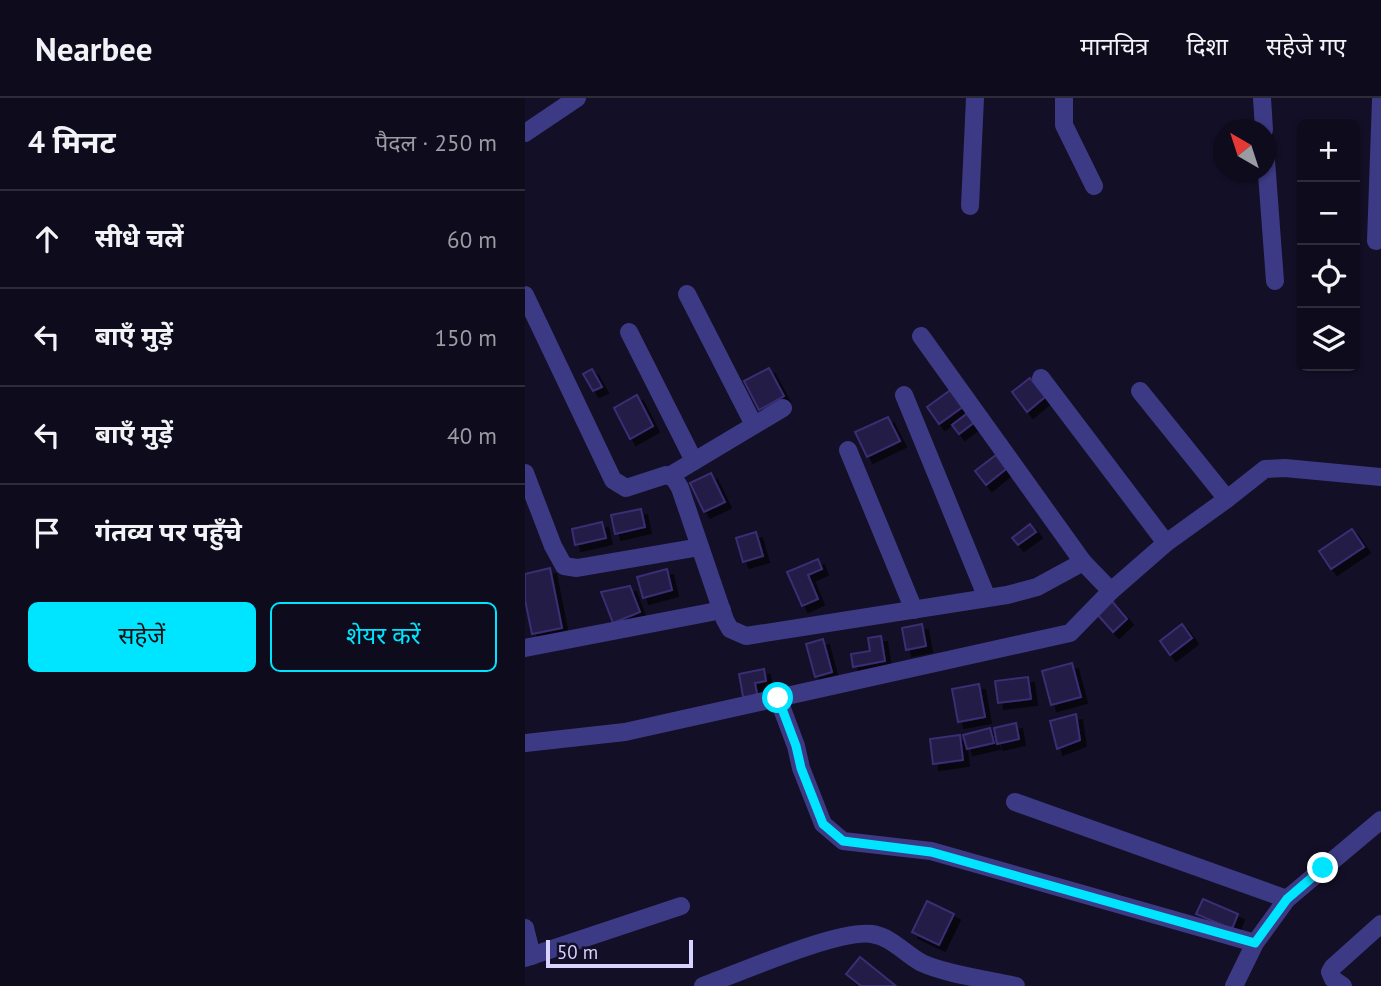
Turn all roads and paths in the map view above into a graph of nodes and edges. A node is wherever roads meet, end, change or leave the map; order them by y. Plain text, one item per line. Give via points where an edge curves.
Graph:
1 (577, 98) edge
2 (975, 98) edge
3 (1064, 98) edge
4 (1262, 98) edge
5 (1381, 100) edge
6 (1263, 119) edge
7 (525, 133) edge
8 (1268, 182) edge
9 (1094, 186) dead end
10 (970, 206) dead end
11 (1376, 241) dead end
12 (1275, 281) dead end
13 (687, 294) dead end
14 (525, 295) edge
15 (629, 332) dead end
16 (921, 336) dead end
17 (1041, 378) dead end
18 (1140, 391) dead end
19 (904, 395) dead end
20 (783, 408) dead end
21 (754, 425) junction
22 (848, 450) dead end
23 (694, 461) junction
24 (525, 473) edge
25 (671, 475) junction
26 (1381, 477) edge
27 (1227, 499) junction
28 (1166, 543) junction
29 (701, 547) junction
30 (1083, 562) junction
31 (1111, 592) junction
32 (987, 598) junction
33 (722, 610) junction
34 (914, 610) junction
35 (525, 648) edge
36 (778, 698) junction
37 (525, 743) edge
38 (1015, 802) dead end
39 (1381, 820) edge
40 (1287, 899) junction
41 (681, 906) dead end
42 (1381, 924) edge
43 (525, 928) edge
44 (1255, 943) junction
45 (529, 957) edge
46 (703, 986) edge
47 (1016, 986) edge
48 (1234, 986) edge
49 (1343, 986) edge

1 - 7 street
2 - 10 street
3 - 9 street via 1064,125
4 - 6 street
5 - 11 street
8 - 12 street
13 - 21 street
14 - 25 street via 613,480 626,488
15 - 23 street
16 - 30 street
17 - 28 street
18 - 27 street
19 - 32 street
20 - 21 street
21 - 23 street
22 - 34 street
23 - 25 street
24 - 29 street via 560,562 569,568
25 - 29 street
26 - 27 street via 1270,468
27 - 28 street
28 - 31 street
29 - 33 street
30 - 31 street
30 - 32 street via 1037,587
31 - 36 street via 1070,633
32 - 34 street
33 - 34 street via 730,629 746,636
33 - 35 street
36 - 37 street via 625,732
36 - 44 street via 823,824 843,841 931,852
38 - 40 street
39 - 40 street
40 - 44 street
41 - 45 street
42 - 49 street via 1333,967 1333,979
43 - 45 street
44 - 48 street
46 - 47 street via 859,933 884,936 935,968

